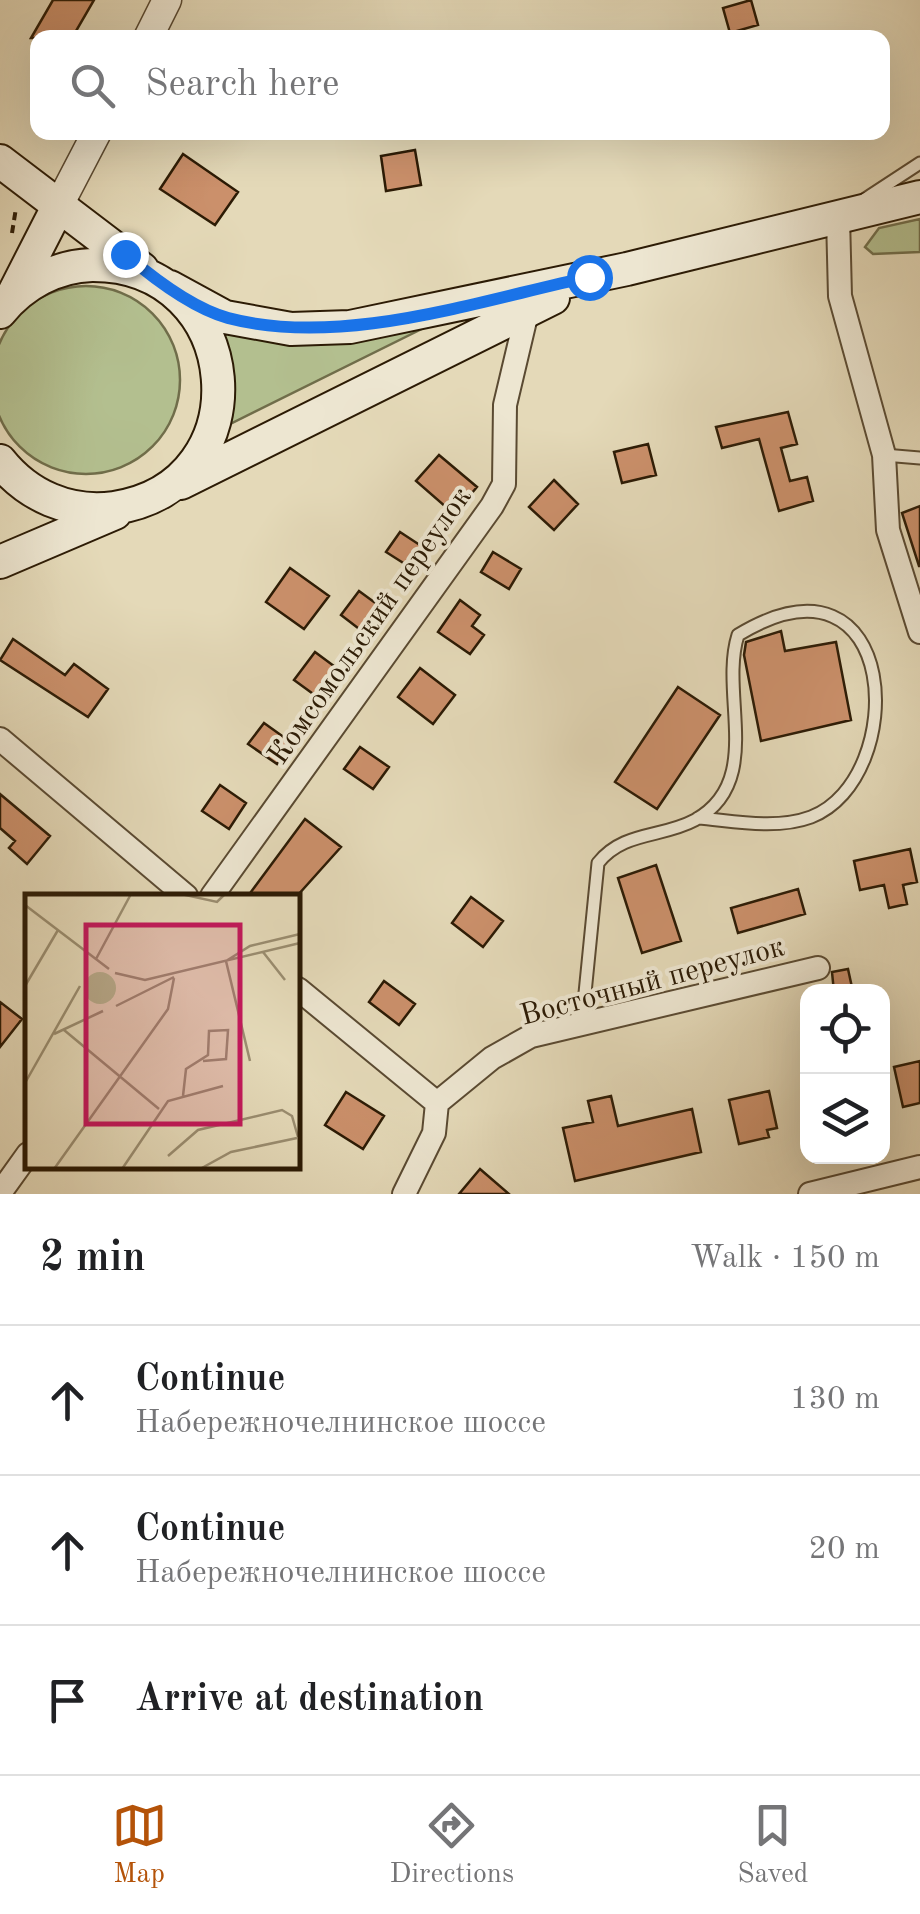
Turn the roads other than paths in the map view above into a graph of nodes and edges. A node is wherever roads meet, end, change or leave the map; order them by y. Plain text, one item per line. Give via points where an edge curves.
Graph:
1 (168, 0) edge
2 (152, 30) edge
3 (93, 140) edge
4 (0, 160) edge
5 (920, 163) edge
6 (920, 197) edge
7 (59, 205) junction
8 (838, 216) junction
9 (627, 269) junction
10 (160, 281) junction
11 (6, 305) edge
12 (528, 308) junction
13 (884, 455) junction
14 (920, 458) edge
15 (0, 462) edge
16 (149, 498) junction
17 (0, 562) edge
18 (920, 632) edge
19 (0, 738) edge
20 (698, 818) junction
21 (184, 894) edge
22 (213, 894) edge
23 (818, 968) dead end
24 (300, 991) edge
25 (582, 1023) junction
26 (438, 1103) junction
27 (25, 1158) edge
28 (920, 1167) edge
29 (0, 1193) edge
30 (404, 1194) edge
31 (810, 1194) edge

1 - 2 street
3 - 7 street
4 - 7 main road
5 - 8 lane
6 - 8 main road
7 - 10 main road
7 - 11 main road
8 - 9 main road
8 - 13 street via 840,296
9 - 10 main road via 350,327 291,328 224,317
9 - 12 main road
10 - 11 main road via 114,265 77,266 42,276
10 - 16 main road via 198,316 215,352 220,391 212,430 193,464
12 - 16 main road
12 - 22 street, Комсомольский переулок via 505,405 504,484
13 - 14 lane
13 - 18 street via 888,530
15 - 16 main road via 51,502 93,511
16 - 17 main road
19 - 21 street
20 - 20 lane via 792,822 837,802 860,770 872,730 872,665 866,642 852,627 836,616 790,612 738,635 730,661 738,748 725,790
20 - 25 lane via 616,845 598,863
23 - 25 street, Восточный переулок
24 - 26 street
25 - 26 street, Восточный переулок via 492,1058
26 - 30 street via 434,1133
27 - 29 street
28 - 31 street

